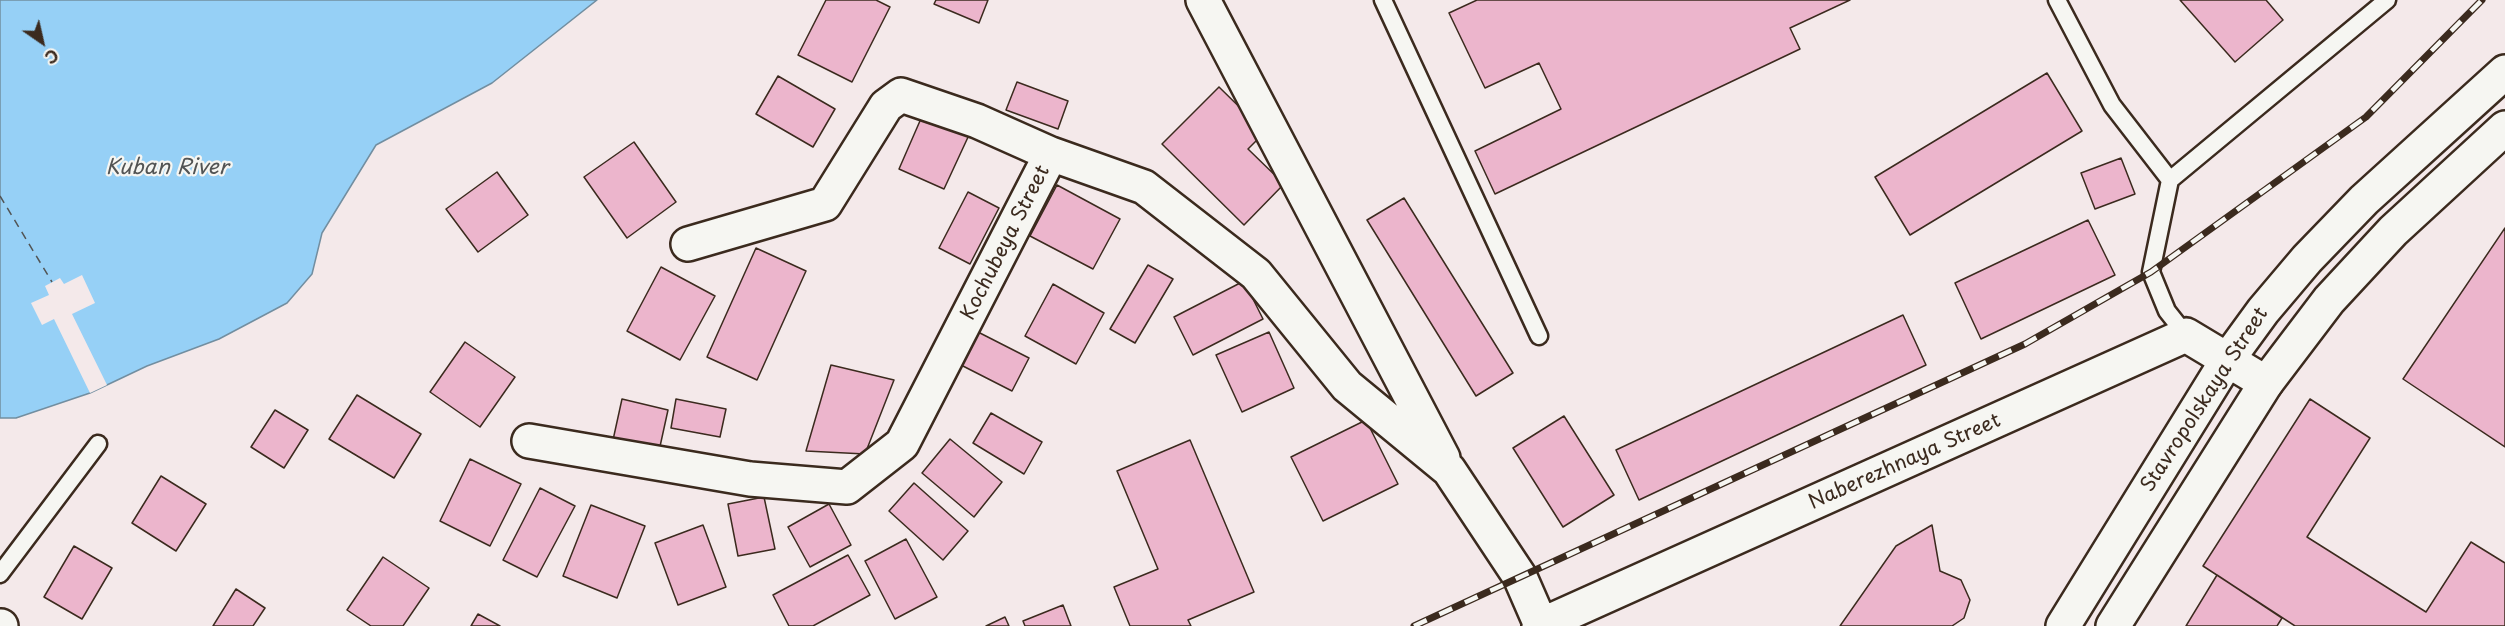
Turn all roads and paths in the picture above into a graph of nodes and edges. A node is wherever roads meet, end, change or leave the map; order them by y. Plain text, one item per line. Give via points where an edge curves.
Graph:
1 (1203, 0) edge
2 (1383, 0) edge
3 (2057, 0) edge
4 (2387, 0) edge
5 (2505, 72) edge
6 (2505, 128) edge
7 (1052, 154) junction
8 (2170, 180) junction
9 (688, 244) dead end
10 (2186, 335) junction
11 (1539, 336) dead end
12 (2228, 359) junction
13 (2266, 384) junction
14 (529, 441) dead end
15 (98, 444) dead end
16 (1449, 470) junction
17 (0, 574) edge
18 (1540, 626) edge
19 (2063, 626) edge
20 (2114, 626) edge

1 - 16 street, Kochubeya Street
2 - 11 lane
3 - 8 lane via 2112,105
4 - 8 lane
5 - 12 street, Stavropolskaya Street via 2364,200 2307,259
6 - 13 street via 2393,231 2329,300
7 - 9 street via 977,121 902,95 886,106 825,204
7 - 14 street, Kochubeya Street via 903,444 847,487 750,479
7 - 16 street, Kochubeya Street via 1144,187 1256,274 1347,386
8 - 10 lane via 2151,272 2167,311
10 - 12 street
10 - 18 street, Naberezhnaya Street
12 - 13 street
12 - 19 street, Stavropolskaya Street
13 - 20 street
15 - 17 lane
16 - 18 street, Kochubeya Street via 1520,577

